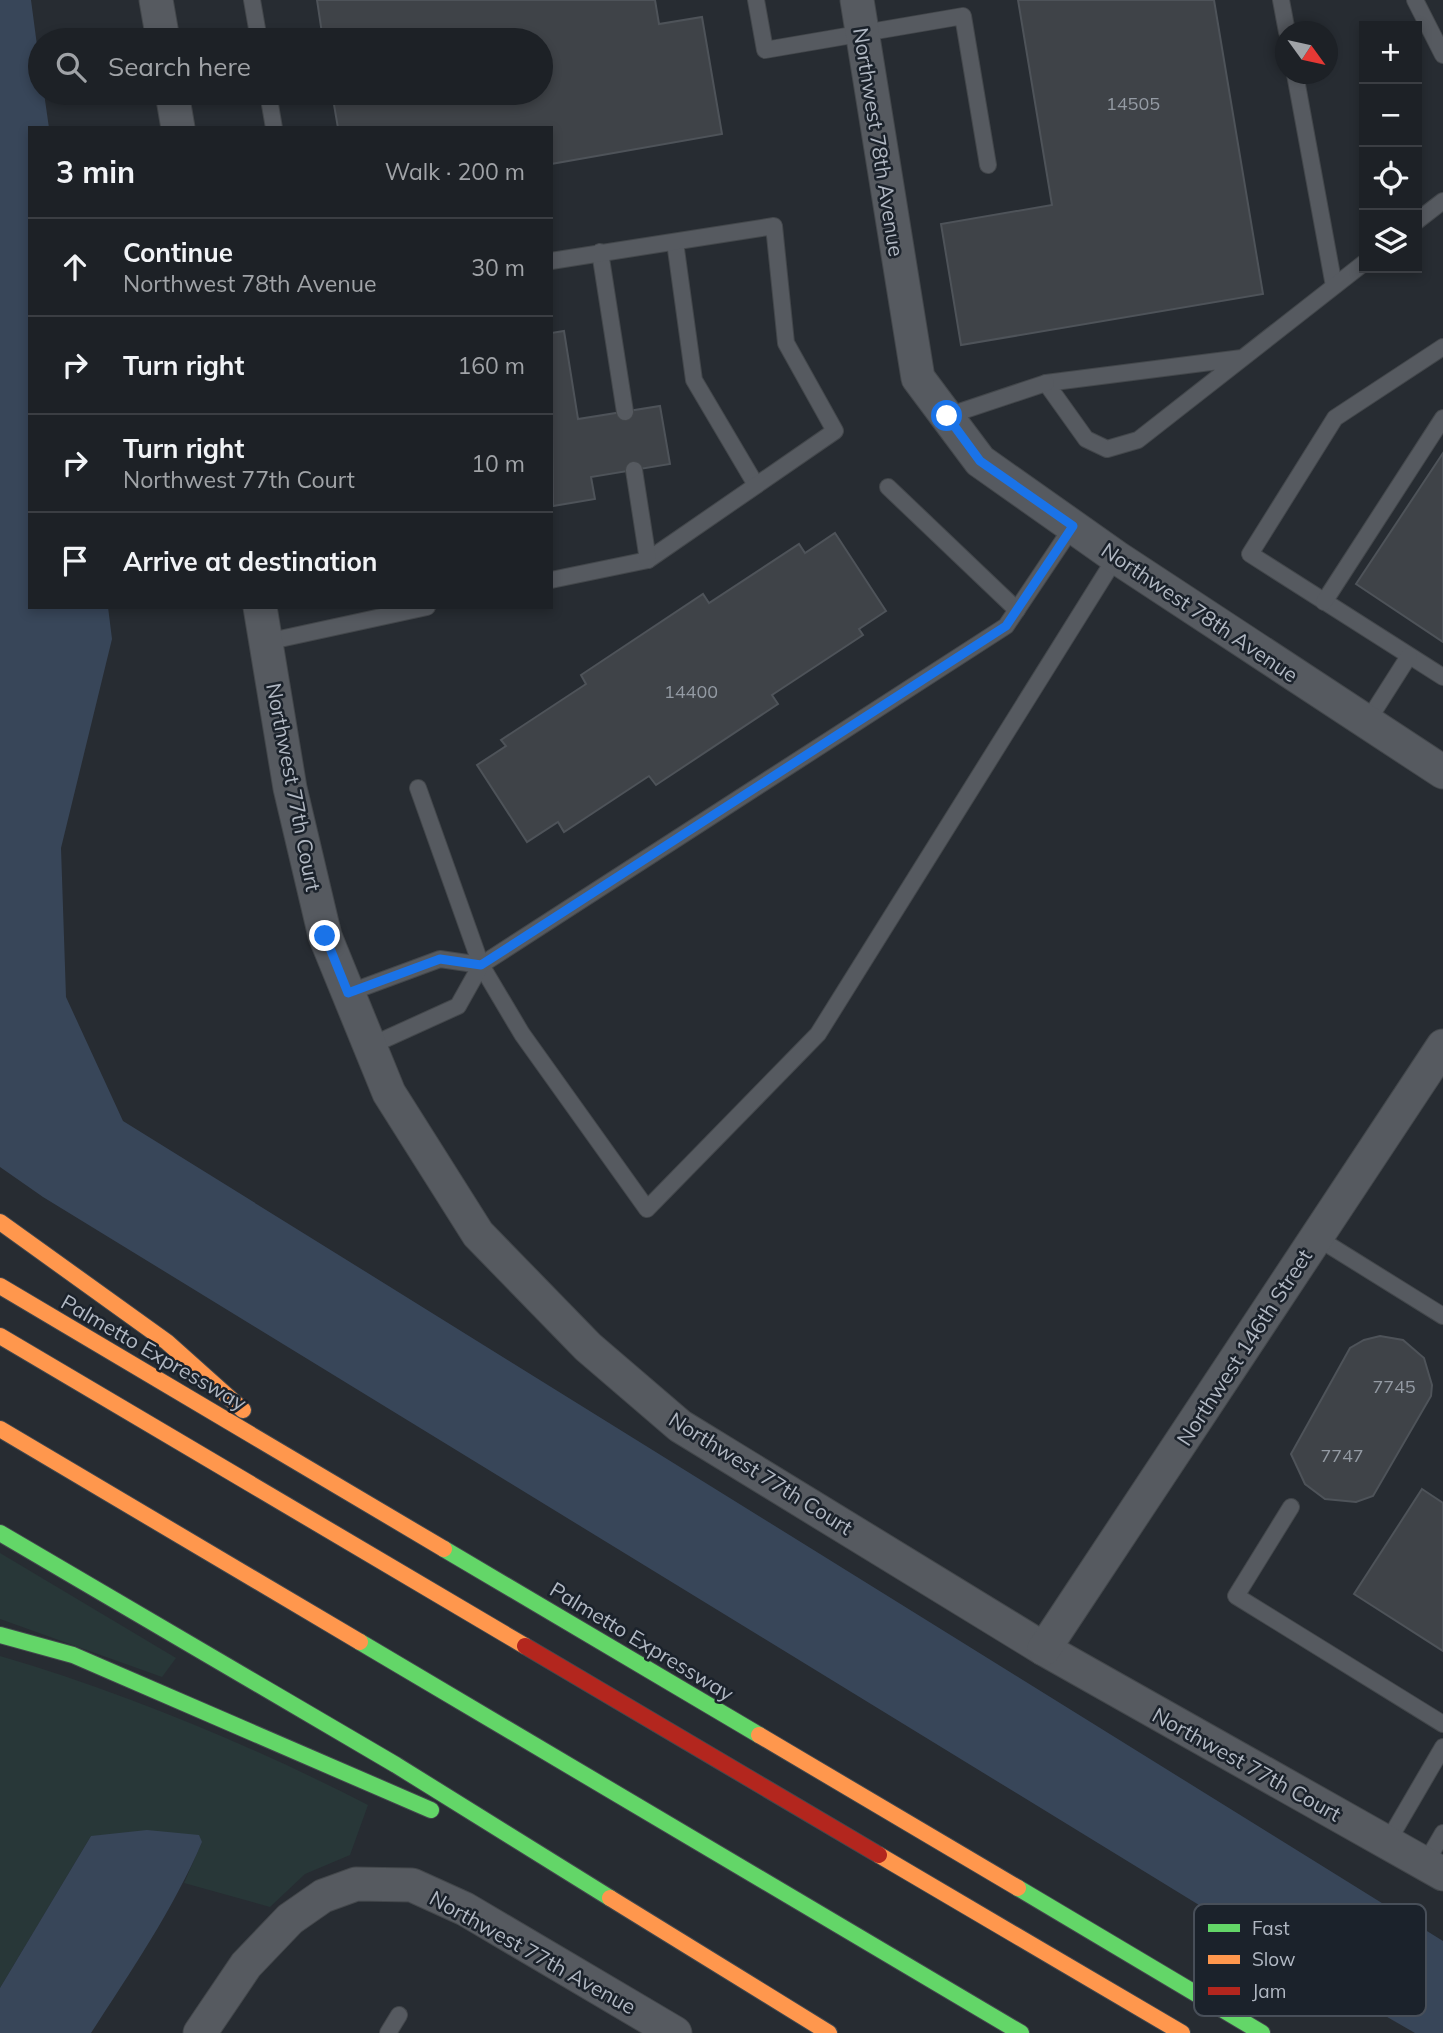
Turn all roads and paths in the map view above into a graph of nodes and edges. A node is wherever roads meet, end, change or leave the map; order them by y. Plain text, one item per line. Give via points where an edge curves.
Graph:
1 (156, 0) edge
2 (252, 0) edge
3 (756, 0) edge
4 (857, 0) edge
5 (1281, 0) edge
6 (1415, 0) edge
7 (1285, 21) edge
8 (161, 28) edge
9 (257, 28) edge
10 (862, 33) junction
11 (1443, 55) edge
12 (1297, 84) edge
13 (174, 105) edge
14 (270, 105) edge
15 (178, 126) edge
16 (274, 126) edge
17 (988, 165) dead end
18 (1443, 201) edge
19 (1422, 218) edge
20 (675, 243) junction
21 (600, 253) junction
22 (553, 261) edge
23 (1359, 267) edge
24 (1334, 286) junction
25 (1443, 347) edge
26 (1242, 358) junction
27 (1046, 383) junction
28 (625, 412) dead end
29 (947, 416) junction
30 (1443, 418) edge
31 (634, 470) dead end
32 (756, 485) junction
33 (888, 487) dead end
34 (1073, 526) junction
35 (1116, 557) junction
36 (648, 559) junction
37 (553, 580) edge
38 (1324, 602) junction
39 (260, 609) edge
40 (418, 609) edge
41 (1017, 610) junction
42 (266, 642) junction
43 (1409, 656) junction
44 (1443, 677) edge
45 (1367, 722) junction
46 (1443, 772) edge
47 (418, 788) dead end
48 (481, 965) junction
49 (348, 993) junction
50 (370, 1046) junction
51 (1443, 1046) edge
52 (0, 1222) edge
53 (1316, 1237) junction
54 (0, 1286) edge
55 (1443, 1316) edge
56 (0, 1336) edge
57 (0, 1429) edge
58 (305, 1465) junction
59 (1291, 1507) dead end
60 (0, 1533) edge
61 (0, 1634) edge
62 (1044, 1649) junction
63 (1443, 1724) edge
64 (1443, 1747) edge
65 (1443, 1833) edge
66 (1387, 1843) junction
67 (1434, 1869) edge
68 (581, 1882) junction
69 (1194, 1993) edge
70 (399, 2015) dead end
71 (1233, 2016) edge
72 (200, 2033) edge
73 (388, 2033) edge
74 (676, 2033) edge
75 (829, 2033) edge
76 (1021, 2033) edge
77 (1182, 2033) edge
78 (1262, 2033) edge

1 - 8 street
2 - 9 lane
3 - 10 lane via 765,50
4 - 10 street, Northwest 78th Avenue
5 - 7 lane
6 - 11 lane
10 - 17 lane via 963,16
10 - 29 street, Northwest 78th Avenue via 918,379
12 - 24 lane
13 - 15 street
14 - 16 lane
18 - 19 lane
20 - 21 lane
20 - 32 lane via 694,380
20 - 32 lane via 774,226 786,342 835,430
21 - 22 lane
21 - 28 lane
23 - 24 lane
24 - 26 lane
25 - 38 lane via 1335,418 1250,555
26 - 27 lane
26 - 27 lane via 1138,440 1107,449 1086,439
27 - 29 lane
29 - 34 street, Northwest 78th Avenue via 980,461
30 - 38 lane
31 - 36 lane
32 - 36 lane
33 - 41 lane
34 - 35 street, Northwest 78th Avenue
34 - 41 lane
35 - 45 street, Northwest 78th Avenue
35 - 48 lane via 818,1034 647,1209 522,1034
36 - 37 lane
38 - 43 lane
39 - 42 street, Northwest 77th Court
40 - 42 lane
41 - 48 lane via 1006,626
42 - 49 street, Northwest 77th Court via 290,788 325,936
43 - 44 lane
43 - 45 lane
45 - 46 street, Northwest 78th Avenue
47 - 48 lane
48 - 49 lane via 440,959
48 - 50 lane via 458,1006
49 - 50 street, Northwest 77th Court
50 - 62 street, Northwest 77th Court via 389,1093 478,1234 588,1347 680,1426
51 - 53 street, Northwest 146th Street
52 - 58 highway via 167,1342
53 - 55 lane
53 - 62 street, Northwest 146th Street
54 - 58 highway, Palmetto Expressway
56 - 77 highway
57 - 76 highway
58 - 69 highway, Palmetto Expressway
59 - 63 lane via 1236,1596
60 - 68 highway via 396,1765
61 - 68 highway via 73,1655 465,1824
62 - 66 street, Northwest 77th Court
64 - 66 lane
65 - 67 lane
66 - 67 street, Northwest 77th Court
68 - 75 highway
70 - 73 lane
71 - 78 highway, Palmetto Expressway
72 - 74 street, Northwest 77th Avenue via 246,1965 290,1919 323,1896 356,1884 412,1885 465,1909

